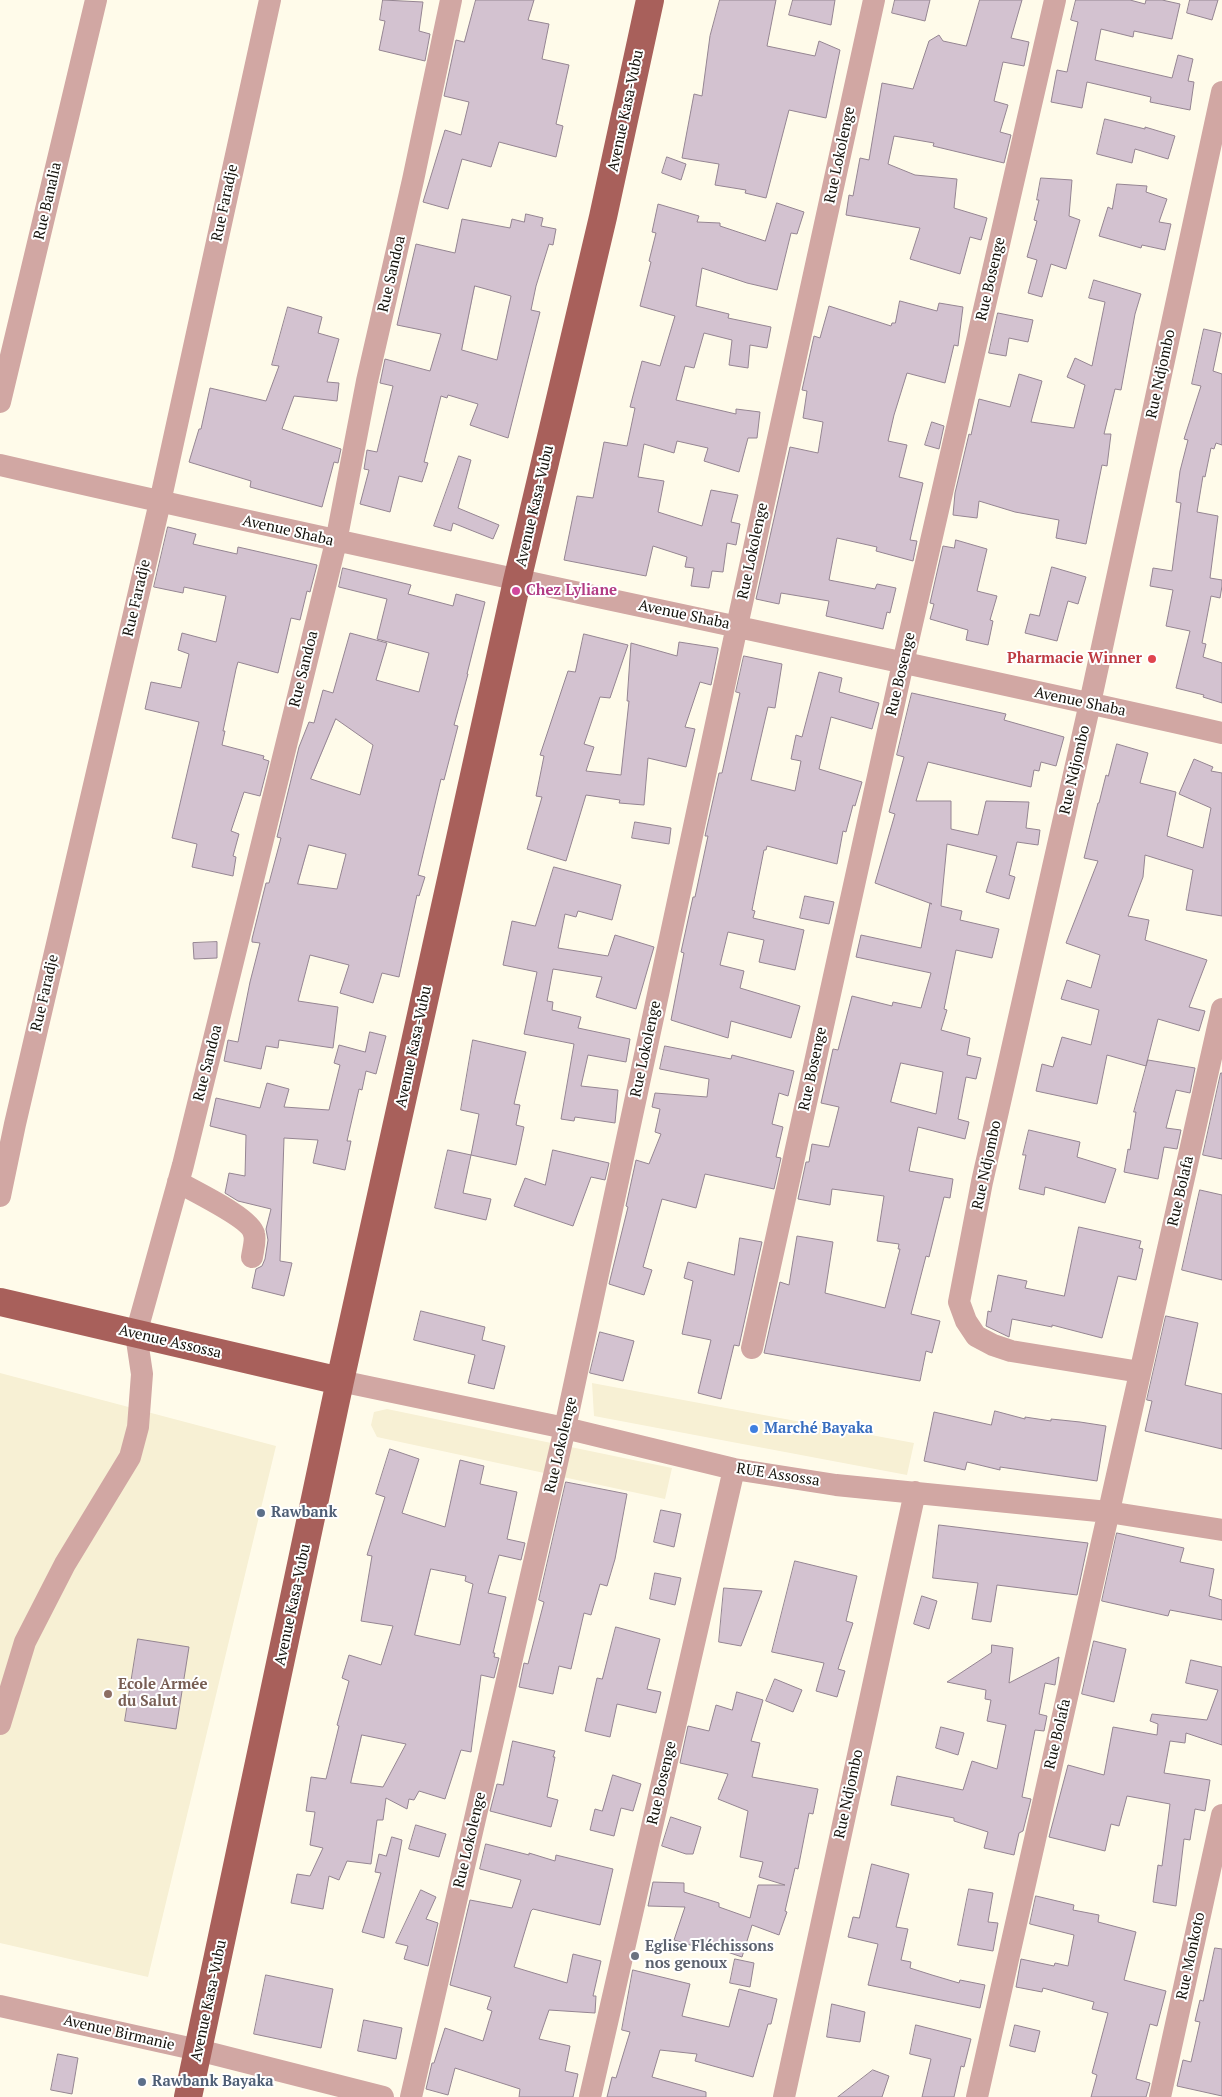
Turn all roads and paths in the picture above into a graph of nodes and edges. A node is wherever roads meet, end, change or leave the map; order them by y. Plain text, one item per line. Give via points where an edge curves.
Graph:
1 (96, 0) edge
2 (270, 0) edge
3 (451, 0) edge
4 (650, 0) edge
5 (874, 0) edge
6 (1055, 0) edge
7 (1222, 92) edge
8 (0, 402) edge
9 (0, 465) edge
10 (160, 502) junction
11 (336, 542) junction
12 (517, 581) junction
13 (737, 626) junction
14 (903, 663) junction
15 (1090, 703) junction
16 (1222, 734) edge
17 (1222, 1009) edge
18 (8, 1119) edge
19 (178, 1182) junction
20 (0, 1196) edge
21 (252, 1257) dead end
22 (0, 1302) edge
23 (136, 1334) junction
24 (752, 1348) dead end
25 (1140, 1372) junction
26 (340, 1380) junction
27 (565, 1428) junction
28 (734, 1468) junction
29 (915, 1492) junction
30 (1108, 1512) junction
31 (1222, 1530) edge
32 (0, 1724) edge
33 (1222, 1815) edge
34 (0, 2006) edge
35 (198, 2050) junction
36 (188, 2097) edge
37 (383, 2097) edge
38 (411, 2097) edge
39 (590, 2097) edge
40 (784, 2097) edge
41 (977, 2097) edge
42 (1160, 2097) edge

1 - 8 street, Rue Banalia
2 - 10 street, Rue Faradje
3 - 11 street, Rue Sandoa via 414,180 367,380
4 - 12 main road, Avenue Kasa-Vubu via 603,217
5 - 13 street, Rue Lokolenge
6 - 14 street, Rue Bosenge
7 - 15 street, Rue Ndjombo
9 - 10 street, Avenue Shaba
10 - 11 street, Avenue Shaba
10 - 18 street, Rue Faradje
11 - 12 street, Avenue Shaba
11 - 19 street, Rue Sandoa
12 - 13 street, Avenue Shaba
12 - 26 main road, Avenue Kasa-Vubu
13 - 14 street, Avenue Shaba
13 - 27 street, Rue Lokolenge
14 - 15 street, Avenue Shaba
14 - 24 street, Rue Bosenge
15 - 16 street, Avenue Shaba
15 - 25 street, Rue Ndjombo via 982,1182 959,1302 976,1336 993,1345 1011,1351
17 - 25 street, Rue Bolafa
18 - 20 street, Rue Faradje
19 - 21 street via 250,1225 255,1234
19 - 23 street, Rue Sandoa
22 - 23 main road, Avenue Assossa
23 - 26 main road, Avenue Assossa
23 - 32 street via 142,1374 138,1428 130,1457 65,1564 25,1642
25 - 30 street, Rue Bolafa
26 - 27 street, RUE Assossa
26 - 35 main road, Avenue Kasa-Vubu
27 - 28 street, RUE Assossa
27 - 38 street, Rue Lokolenge
28 - 29 street, RUE Assossa via 836,1485
28 - 39 street, Rue Bosenge
29 - 30 street, RUE Assossa
29 - 40 street, Rue Ndjombo
30 - 31 street, RUE Assossa
30 - 41 street, Rue Bolafa
33 - 42 street, Rue Monkoto
34 - 35 street, Avenue Birmanie
35 - 36 main road, Avenue Kasa-Vubu
35 - 37 street, Avenue Birmanie

